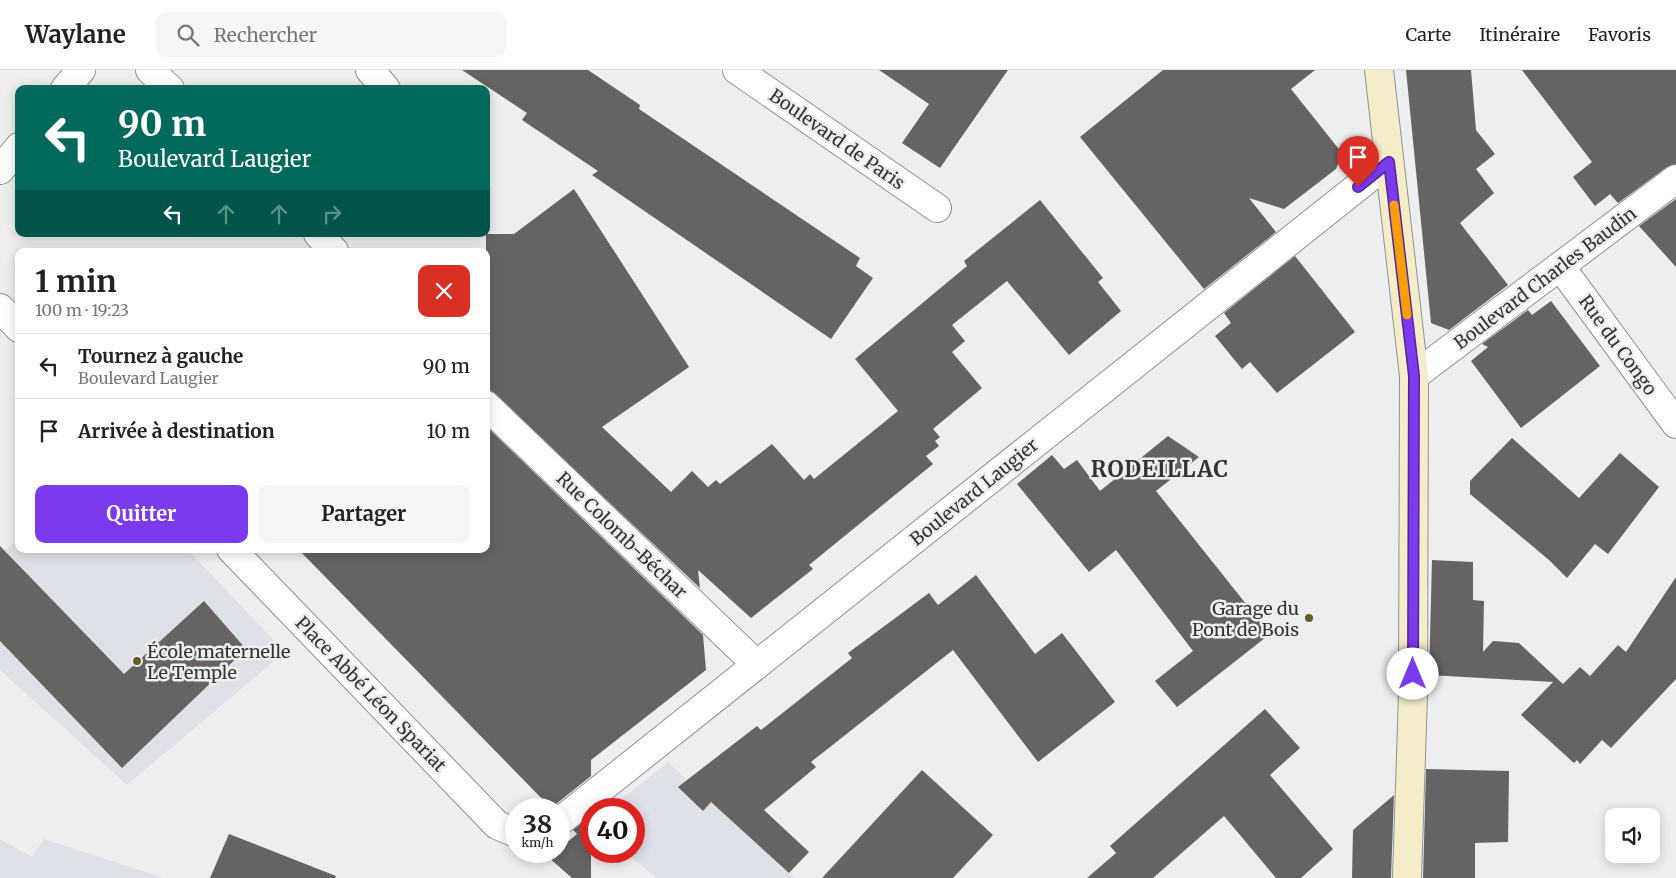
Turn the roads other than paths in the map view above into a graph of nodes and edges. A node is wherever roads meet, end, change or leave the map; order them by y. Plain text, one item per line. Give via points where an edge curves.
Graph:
1 (81, 70) edge
2 (150, 70) edge
3 (370, 70) edge
4 (737, 70) edge
5 (1379, 70) edge
6 (69, 85) edge
7 (166, 85) edge
8 (383, 85) edge
9 (15, 152) edge
10 (1389, 162) junction
11 (0, 170) edge
12 (1676, 179) edge
13 (937, 208) dead end
14 (321, 237) edge
15 (331, 248) edge
16 (1560, 266) junction
17 (0, 308) edge
18 (15, 324) edge
19 (1414, 376) junction
20 (490, 409) edge
21 (1676, 424) edge
22 (235, 553) edge
23 (757, 665) junction
24 (570, 813) edge
25 (505, 828) edge
26 (1407, 878) edge

1 - 6 street
2 - 7 street
3 - 8 street
4 - 13 street, Boulevard de Paris
5 - 10 street
9 - 11 street
10 - 19 street
10 - 23 street, Boulevard Laugier
12 - 16 street, Boulevard Charles Baudin
14 - 15 street
16 - 19 street, Boulevard Charles Baudin
16 - 21 street, Rue du Congo
17 - 18 street
19 - 26 street via 1413,694
20 - 23 street, Rue Colomb-Béchar
22 - 25 street, Place Abbé Léon Spariat via 497,825
23 - 24 street, Boulevard Laugier

